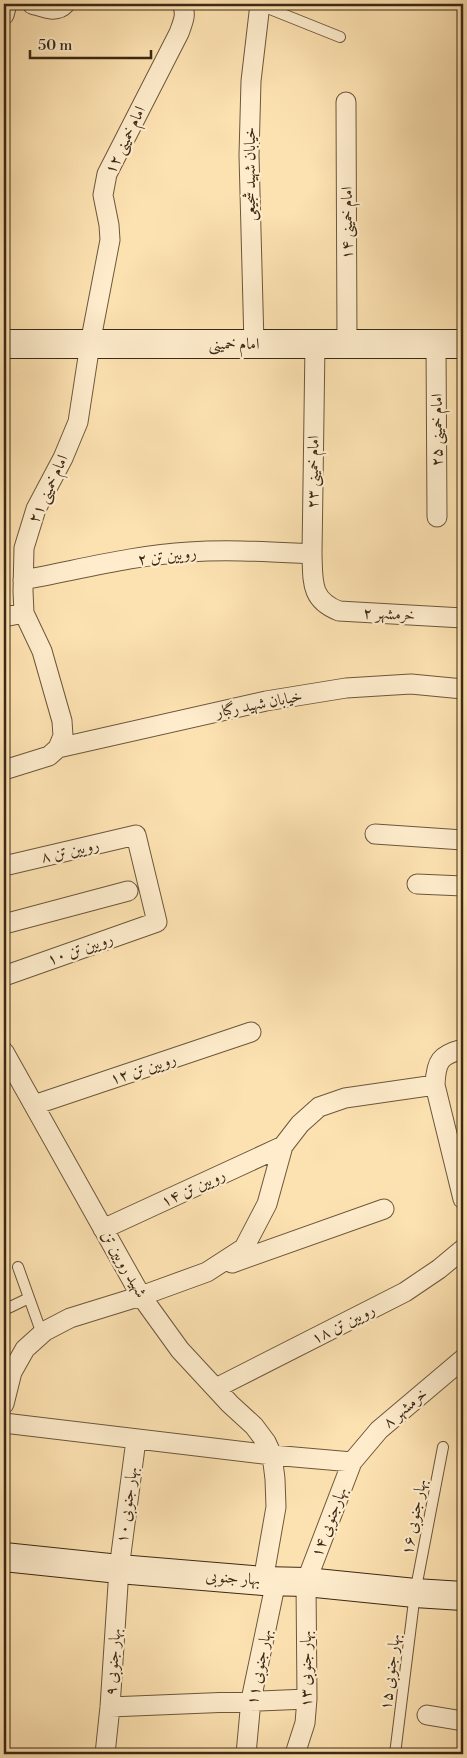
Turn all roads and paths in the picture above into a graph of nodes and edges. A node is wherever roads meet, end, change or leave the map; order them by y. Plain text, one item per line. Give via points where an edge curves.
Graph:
1 (7, 4) edge
2 (32, 4) edge
3 (65, 4) edge
4 (182, 4) edge
5 (260, 4) edge
6 (4, 15) edge
7 (340, 37) dead end
8 (346, 102) dead end
9 (4, 344) edge
10 (90, 344) junction
11 (254, 344) junction
12 (315, 344) junction
13 (347, 344) junction
14 (436, 344) junction
15 (463, 344) edge
16 (437, 517) dead end
17 (312, 554) junction
18 (23, 580) junction
19 (319, 599) joint
20 (24, 613) junction
21 (4, 616) edge
22 (463, 618) edge
23 (463, 689) edge
24 (58, 748) junction
25 (4, 770) edge
26 (375, 834) dead end
27 (463, 840) edge
28 (4, 866) edge
29 (417, 884) dead end
30 (463, 886) edge
31 (128, 891) dead end
32 (157, 922) joint
33 (4, 924) edge
34 (4, 976) edge
35 (251, 1032) dead end
36 (463, 1049) edge
37 (5, 1058) edge
38 (435, 1085) junction
39 (34, 1105) junction
40 (283, 1146) junction
41 (463, 1198) edge
42 (384, 1209) dead end
43 (104, 1229) junction
44 (463, 1249) edge
45 (18, 1267) dead end
46 (208, 1272) junction
47 (141, 1296) junction
48 (29, 1298) junction
49 (4, 1310) edge
50 (42, 1334) junction
51 (463, 1360) edge
52 (8, 1374) edge
53 (216, 1388) junction
54 (4, 1404) edge
55 (4, 1423) edge
56 (136, 1440) junction
57 (443, 1447) dead end
58 (272, 1455) junction
59 (352, 1462) junction
60 (4, 1558) edge
61 (119, 1569) junction
62 (269, 1581) junction
63 (306, 1582) junction
64 (415, 1593) junction
65 (463, 1596) edge
66 (307, 1699) junction
67 (251, 1700) junction
68 (110, 1707) junction
69 (427, 1715) dead end
70 (463, 1721) edge
71 (105, 1754) edge
72 (246, 1754) edge
73 (294, 1754) edge
74 (395, 1754) edge

1 - 6 street
2 - 3 street via 52,10
4 - 10 street, امام خمینی ۱۲ via 185,18 180,33 107,174 103,195 110,240
5 - 7 lane
5 - 11 street, خیابان شهید شجیعی via 251,81 249,155
8 - 13 street, امام خمینی ۱۴
9 - 10 main road, امام خمینی
10 - 11 main road, امام خمینی
10 - 18 street, امام خمینی ۲۱ via 78,422 36,509 24,548
11 - 12 main road, امام خمینی
12 - 13 main road, امام خمینی
12 - 17 street, امام خمینی ۲۳
13 - 14 main road, امام خمینی
14 - 15 main road, امام خمینی
14 - 16 street, امام خمینی ۲۵
17 - 18 street, رویین تن ۲ via 233,550 188,552
17 - 19 street, امام خمینی ۲۳
18 - 20 street, امام خمینی ۲۱
19 - 22 street, خرمشهر ۲ via 338,611
20 - 21 street
20 - 24 street, امام خمینی ۲۱ via 42,650 62,721 63,736
23 - 24 street, خیابان شهید رگبار via 412,684 346,688 266,701
24 - 25 street, خیابان شهید رگبار via 49,756
26 - 27 street
28 - 32 street, رویین تن ۸ via 136,835
29 - 30 street
31 - 33 street
32 - 34 street, رویین تن ۱۰
35 - 39 street, رویین تن ۱۲
36 - 38 street via 440,1059
37 - 39 street, شهید رویین تن
38 - 40 street via 345,1098 319,1107
38 - 41 street
39 - 43 street, شهید رویین تن
40 - 43 street, رویین تن ۱۴
40 - 46 street via 267,1204 244,1248
42 - 46 street
43 - 47 street, شهید رویین تن
44 - 53 street, رویین تن ۱۸ via 405,1292
45 - 48 lane
46 - 47 street
47 - 50 street via 70,1318
47 - 53 street, شهید رویین تن via 180,1350
48 - 49 lane
48 - 50 lane
50 - 52 street via 25,1350
51 - 59 street, خرمشهر ۸ via 379,1430
52 - 54 street
53 - 58 street, شهید رویین تن via 254,1426
55 - 56 street
56 - 58 street
56 - 61 street, بهار جنوبی ۱۰
57 - 64 lane, بهار جنوبی ۱۶
58 - 59 street
58 - 62 street, بهار جنوبی ۱۱ via 276,1507
59 - 63 street, بهارجنوبی ۱۴
60 - 61 main road, بهار جنوبی
61 - 62 main road, بهار جنوبی
61 - 68 street, بهار جنوبی ۹
62 - 63 main road, بهار جنوبی
62 - 67 street, بهار جنوبی ۱۱
63 - 64 main road, بهار جنوبی
63 - 66 street, بهار جنوبی ۱۳
64 - 65 main road, بهار جنوبی
64 - 74 lane, بهار جنوبی ۱۵
66 - 67 street
66 - 73 street, بهار جنوبی ۱۳ via 305,1723
67 - 68 street
67 - 72 street, بهار جنوبی ۱۱
68 - 71 street, بهار جنوبی ۹
69 - 70 street

